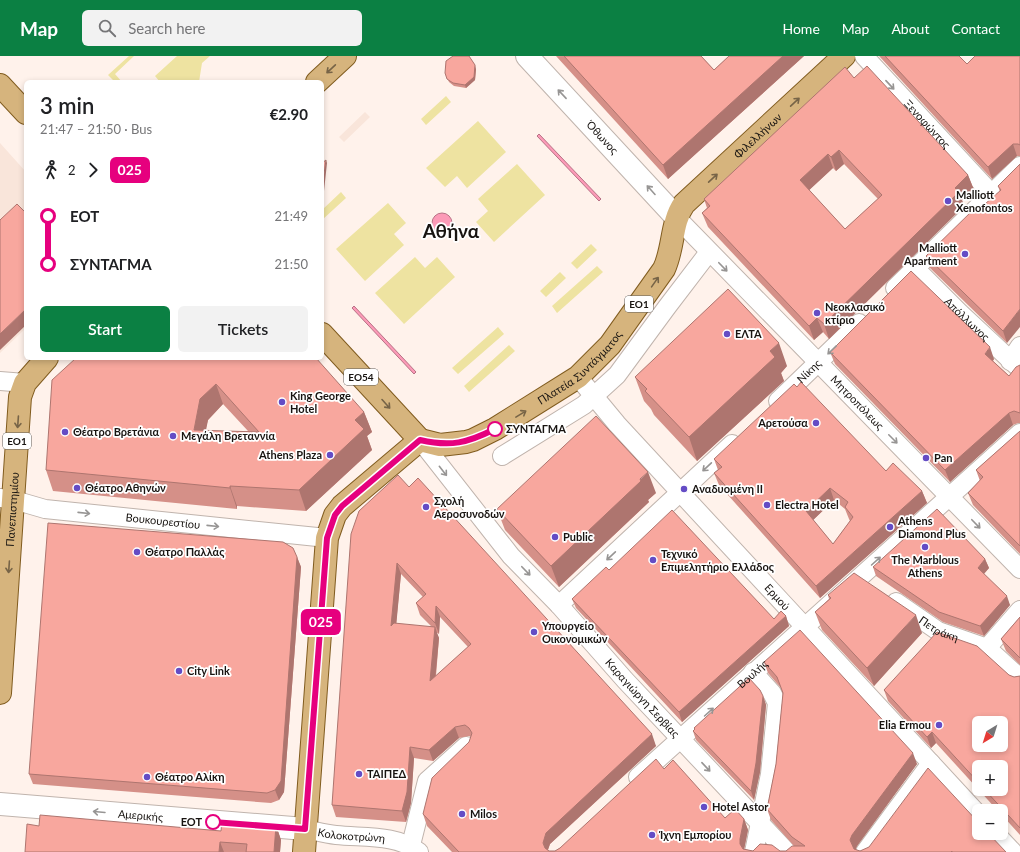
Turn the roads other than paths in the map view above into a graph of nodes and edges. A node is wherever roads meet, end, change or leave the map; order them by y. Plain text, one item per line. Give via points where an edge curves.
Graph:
1 (345, 56) edge
2 (527, 56) edge
3 (844, 56) edge
4 (864, 56) edge
5 (319, 80) edge
6 (0, 85) edge
7 (24, 111) edge
8 (1020, 166) edge
9 (991, 193) junction
10 (677, 218) junction
11 (709, 252) junction
12 (915, 268) junction
13 (324, 336) edge
14 (1020, 346) edge
15 (45, 360) edge
16 (818, 363) junction
17 (1015, 365) edge
18 (578, 378) junction
19 (0, 380) edge
20 (25, 383) junction
21 (594, 396) junction
22 (768, 410) edge
23 (746, 431) edge
24 (1020, 433) edge
25 (420, 440) junction
26 (502, 456) dead end
27 (680, 492) junction
28 (949, 496) junction
29 (7, 499) edge
30 (327, 538) junction
31 (1020, 569) edge
32 (871, 585) junction
33 (559, 605) junction
34 (1020, 610) edge
35 (804, 626) junction
36 (987, 648) junction
37 (753, 672) junction
38 (1020, 678) edge
39 (0, 693) edge
40 (680, 738) junction
41 (466, 746) edge
42 (931, 763) junction
43 (628, 788) edge
44 (0, 804) edge
45 (972, 807) edge
46 (761, 825) junction
47 (305, 829) junction
48 (1002, 840) edge
49 (415, 849) edge
50 (304, 852) edge
51 (754, 852) edge
52 (787, 852) edge
53 (865, 852) edge
54 (1013, 852) edge

1 -> 5 main road
10 -> 2 street, Όθωνος
10 -> 3 main road, Φιλελλήνων / ΕΟ1 via 677,213 684,204
4 -> 9 street, Ξενοφώντος
6 - 7 main road
8 - 9 street, Νίκης
9 - 12 street, Νίκης
10 - 11 street, Μητροπόλεως
18 -> 10 main road, Πλατεία Συντάγματος / ΕΟ1 via 610,345 664,269 669,258
11 -> 16 street, Μητροπόλεως
11 - 21 street via 617,376
12 -> 16 street, Νίκης
12 - 17 street, Απόλλωνος
13 -> 25 main road, ΕΟ54
14 - 17 street
15 - 20 main road, Πανεπιστημίου / ΕΟ1
16 - 22 street, Νίκης
16 -> 28 street, Μητροπόλεως
18 - 21 street, Ερμού
25 -> 18 main road, Πλατεία Συντάγματος / ΕΟ1 via 440,445 473,440 508,422
19 - 20 street
20 -> 29 main road, Πανεπιστημίου / ΕΟ1 via 21,394
21 - 26 street via 584,405
21 - 27 street, Ερμού via 620,422
23 -> 27 street
24 - 28 street, Βουλής
25 - 30 main road via 342,506 335,515
25 -> 33 street, Καραγιώργη Σερβίας via 504,547
27 -> 33 street
27 - 35 street, Ερμού
28 -> 31 street, Μητροπόλεως
32 -> 28 street, Βουλής
29 -> 30 street, Βουκουρεστίου via 45,509
29 -> 39 main road, Πανεπιστημίου / ΕΟ1
30 - 47 main road
32 - 35 street, Βουλής
32 - 36 street, Πετράκη via 933,637
33 - 40 street, Καραγιώργη Σερβίας
34 - 36 street
35 - 37 street, Βουλής
35 - 42 street, Ερμού via 879,695
36 - 38 street, Πετράκη
40 -> 37 street, Βουλής
37 - 46 street via 772,693 776,703 770,774
40 - 43 street, Βουλής
40 -> 46 street, Καραγιώργη Σερβίας
41 - 49 street via 427,781
42 - 45 street, Ερμού
42 - 53 street
47 -> 44 street, Αμερικής
46 - 51 street
46 - 52 street, Καραγιώργη Σερβίας
47 - 49 street, Κολοκοτρώνη via 333,835 391,840
47 - 50 main road
48 - 54 street

